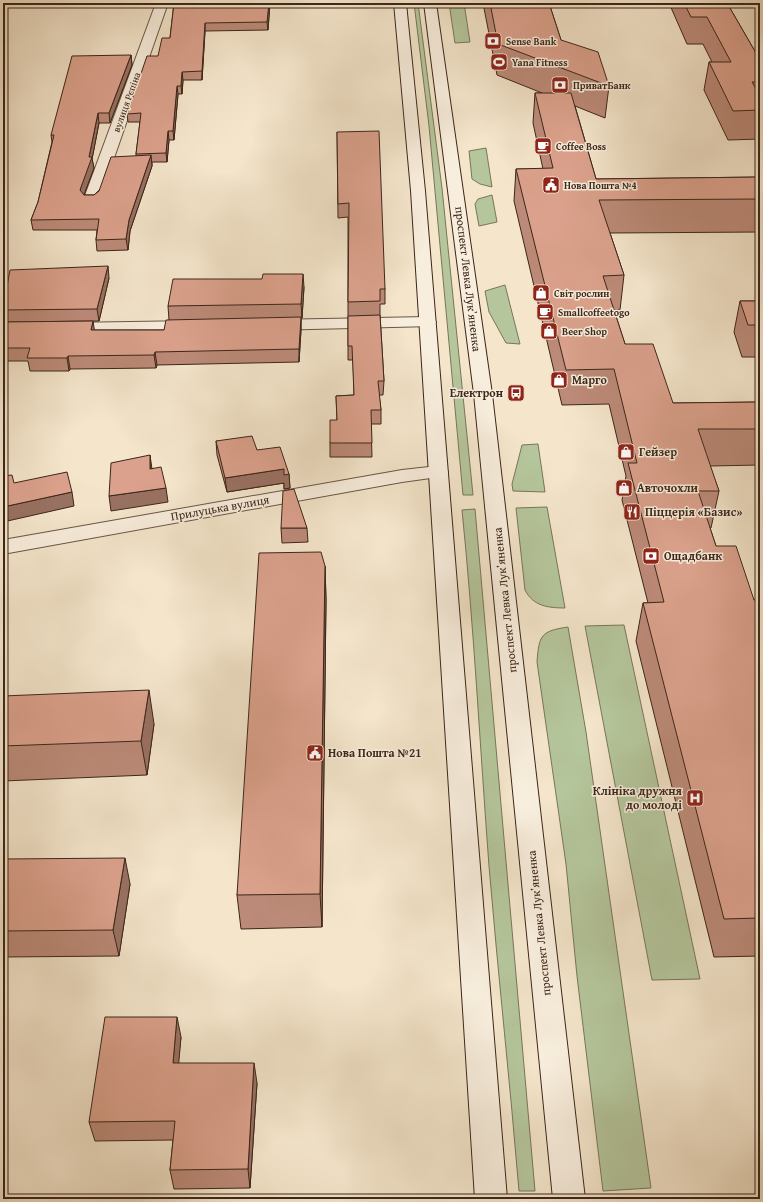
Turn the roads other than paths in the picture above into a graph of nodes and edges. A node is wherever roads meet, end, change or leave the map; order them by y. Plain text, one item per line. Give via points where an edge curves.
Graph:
1 (162, 3) edge
2 (400, 3) edge
3 (430, 3) edge
4 (91, 201) edge
5 (427, 322) junction
6 (255, 325) edge
7 (208, 326) edge
8 (3, 329) edge
9 (438, 472) junction
10 (3, 547) edge
11 (492, 1199) edge
12 (569, 1199) edge

1 - 4 main road, вулиця Рєпіна
2 - 5 main road via 418,191
3 - 12 main road, проспект Левка Лукʼяненка via 483,394
5 - 6 main road
5 - 9 main road
7 - 8 main road
9 - 10 main road, Прилуцька вулиця via 402,476
9 - 11 main road

